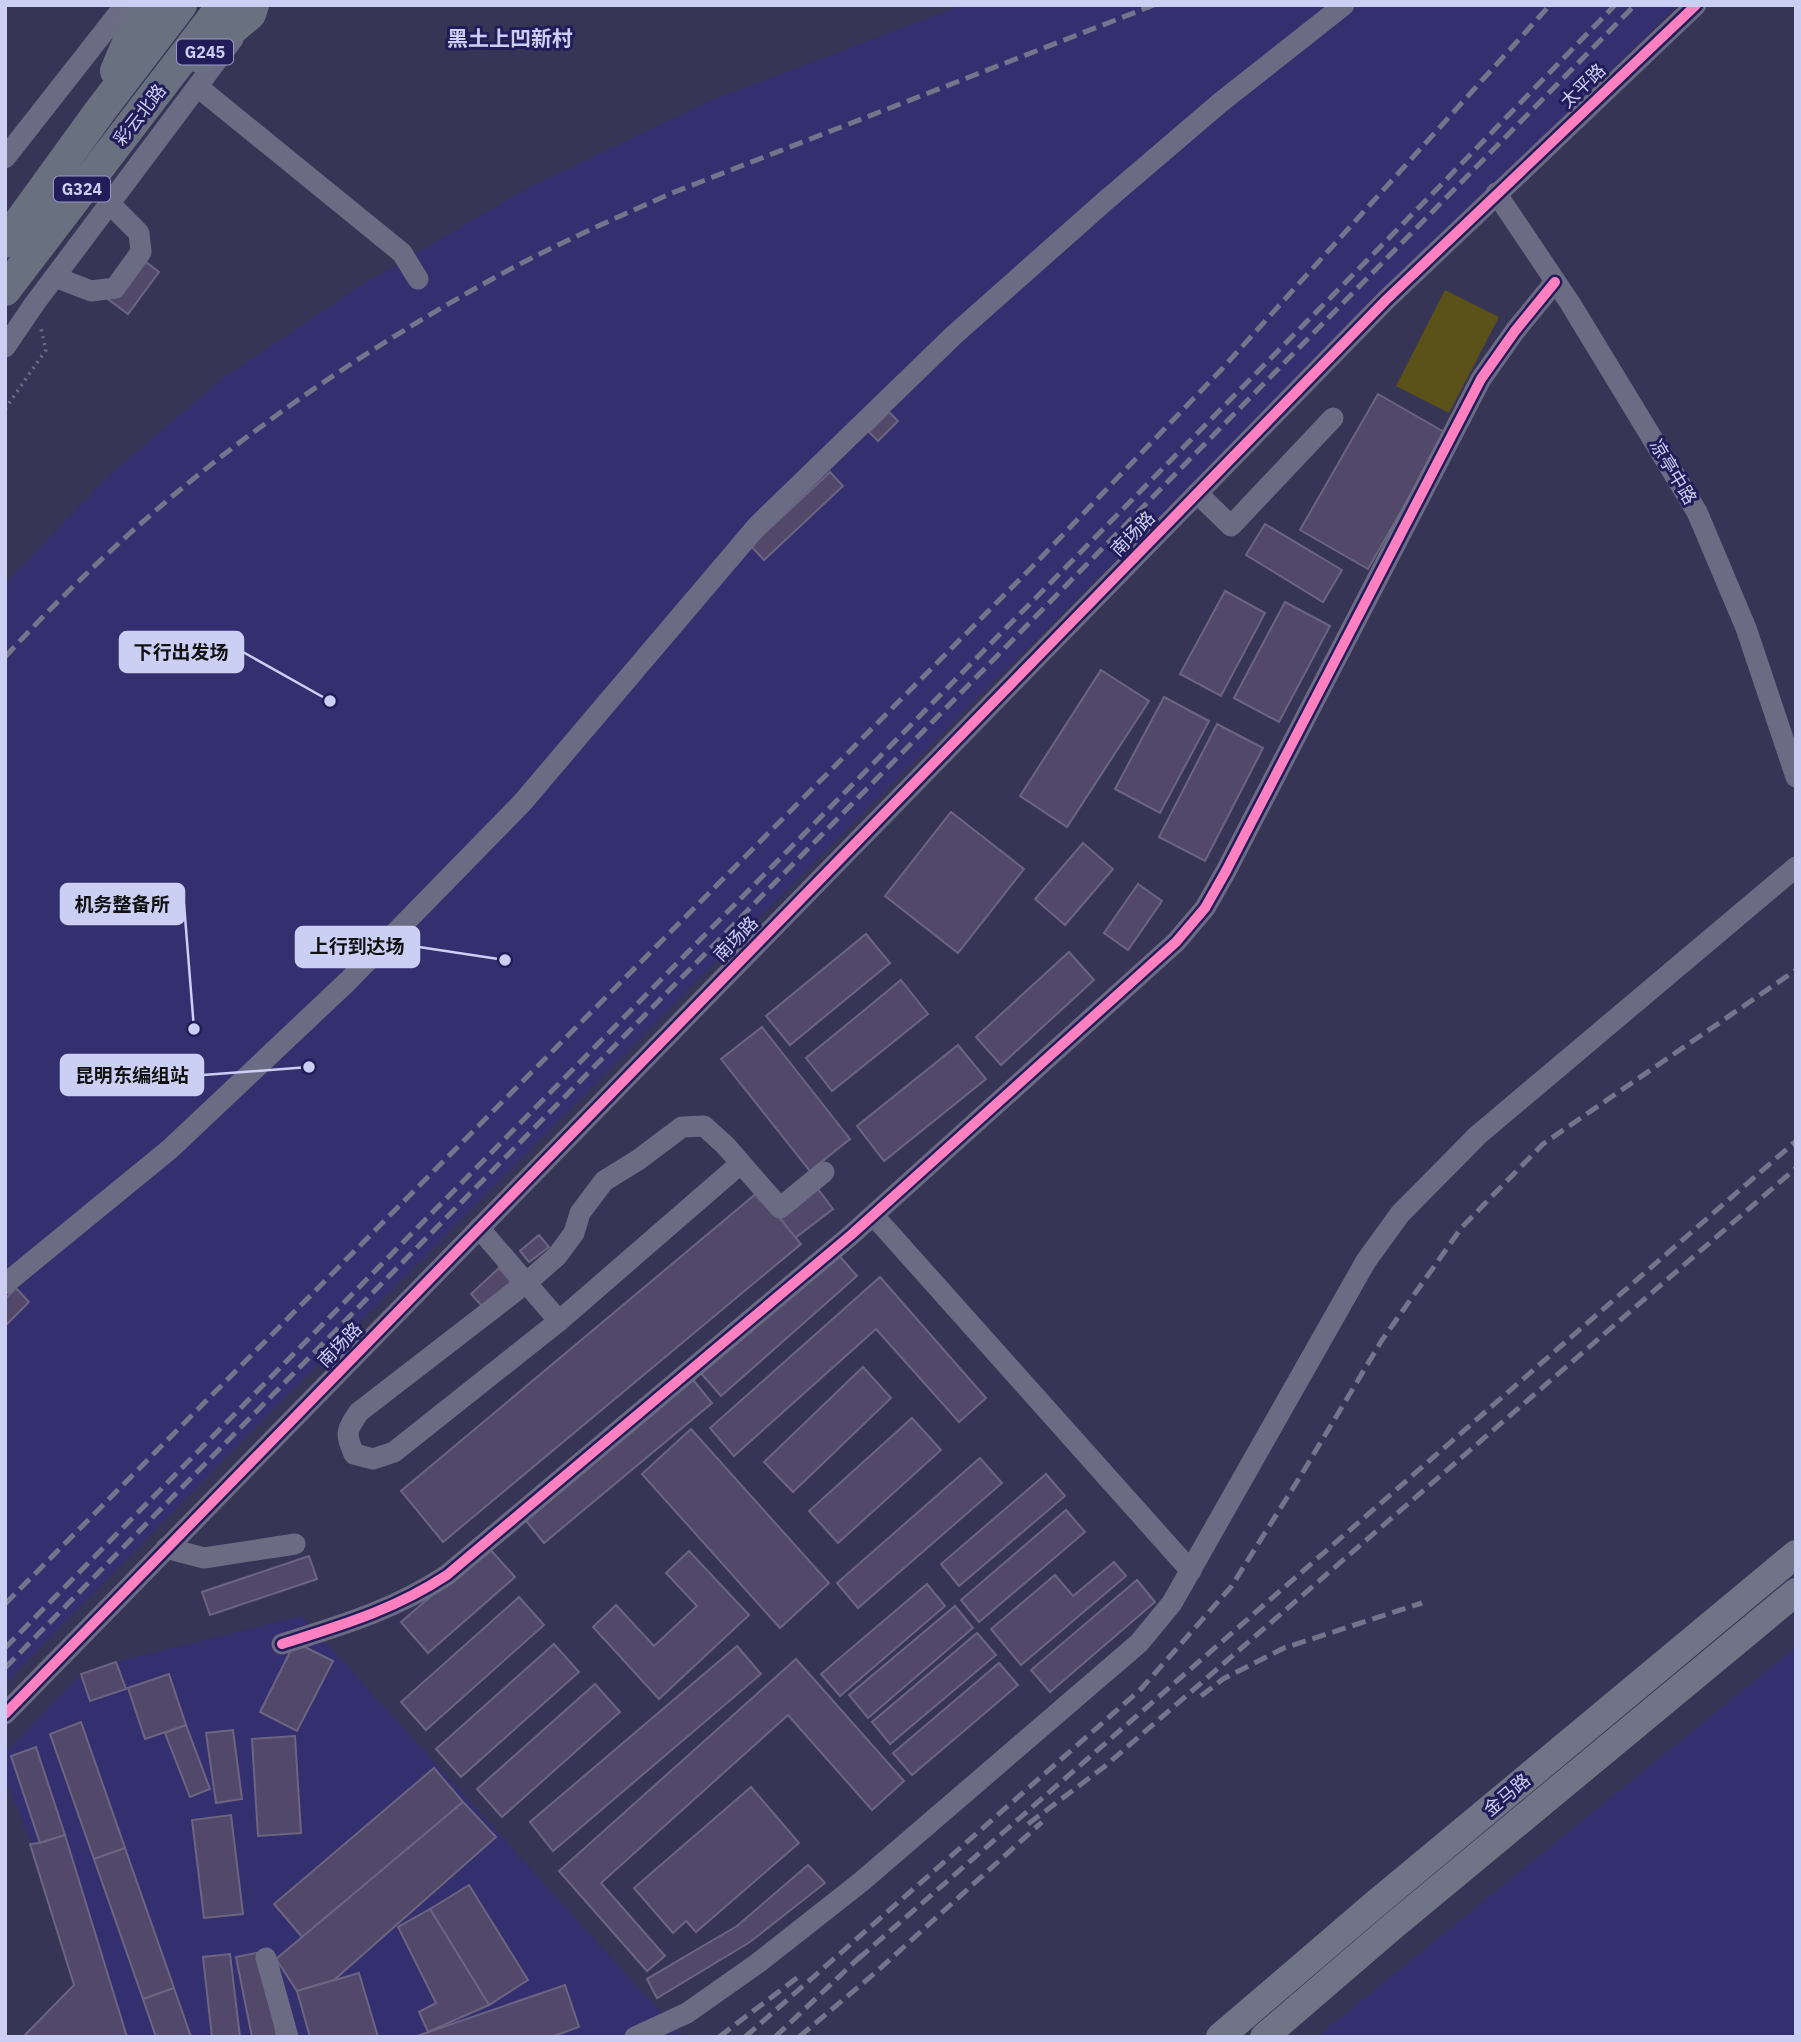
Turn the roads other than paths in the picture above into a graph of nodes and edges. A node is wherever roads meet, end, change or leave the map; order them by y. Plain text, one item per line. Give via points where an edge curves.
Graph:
1 (125, 5) edge
2 (144, 5) edge
3 (181, 5) edge
4 (1344, 5) edge
5 (1696, 5) edge
6 (246, 7) edge
7 (198, 88) junction
8 (160, 89) joint
9 (100, 111) junction
10 (5, 158) edge
11 (1496, 193) junction
12 (110, 204) junction
13 (5, 242) edge
14 (55, 277) junction
15 (418, 279) dead end
16 (1555, 282) junction
17 (5, 290) edge
18 (5, 347) edge
19 (1333, 418) dead end
20 (1197, 494) junction
21 (1796, 777) edge
22 (1796, 867) edge
23 (740, 1164) junction
24 (824, 1172) dead end
25 (874, 1216) junction
26 (479, 1228) junction
27 (526, 1283) junction
28 (5, 1284) edge
29 (559, 1321) junction
30 (295, 1544) dead end
31 (166, 1549) junction
32 (1796, 1554) edge
33 (1191, 1571) junction
34 (1796, 1592) edge
35 (282, 1644) dead end
36 (5, 1714) edge
37 (266, 1958) dead end
38 (288, 2037) edge
39 (635, 2037) edge
40 (1220, 2037) edge
41 (1264, 2037) edge

1 - 10 street
2 - 9 highway
3 - 9 highway, 彩云北路
4 - 28 street via 1221,102 954,335 758,526 522,803 348,981 170,1149
5 - 11 street, 太平路
6 - 7 street
6 - 8 highway, G245
7 - 12 street
7 - 15 street via 402,253
8 - 17 highway, 彩云北路 / G324
9 - 13 highway, 彩云北路 / G324
11 - 16 street, 凉亭中路
11 - 20 street, 南场路
12 - 14 street
12 - 14 street via 139,233 141,252 115,288 92,291
14 - 18 street
16 - 21 street, 凉亭中路 via 1697,512 1746,628
16 - 25 street via 1481,379 1205,908 1176,943
19 - 20 street via 1231,526
20 - 26 street, 南场路
22 - 33 street via 1478,1135 1401,1214 1366,1261
23 - 24 street via 780,1208
23 - 27 street via 704,1126 682,1127 604,1181 557,1256
23 - 29 street
25 - 33 street
25 - 35 street via 447,1575 369,1617
26 - 27 street
26 - 31 street, 南场路
27 - 29 street
27 - 29 street via 359,1412 347,1436 354,1454 373,1459 394,1452
30 - 31 street via 204,1558
31 - 36 street, 南场路
32 - 40 main road, 金马路
33 - 39 street via 1139,1643 861,1882 687,2013
34 - 41 main road, 金马路
37 - 38 street

